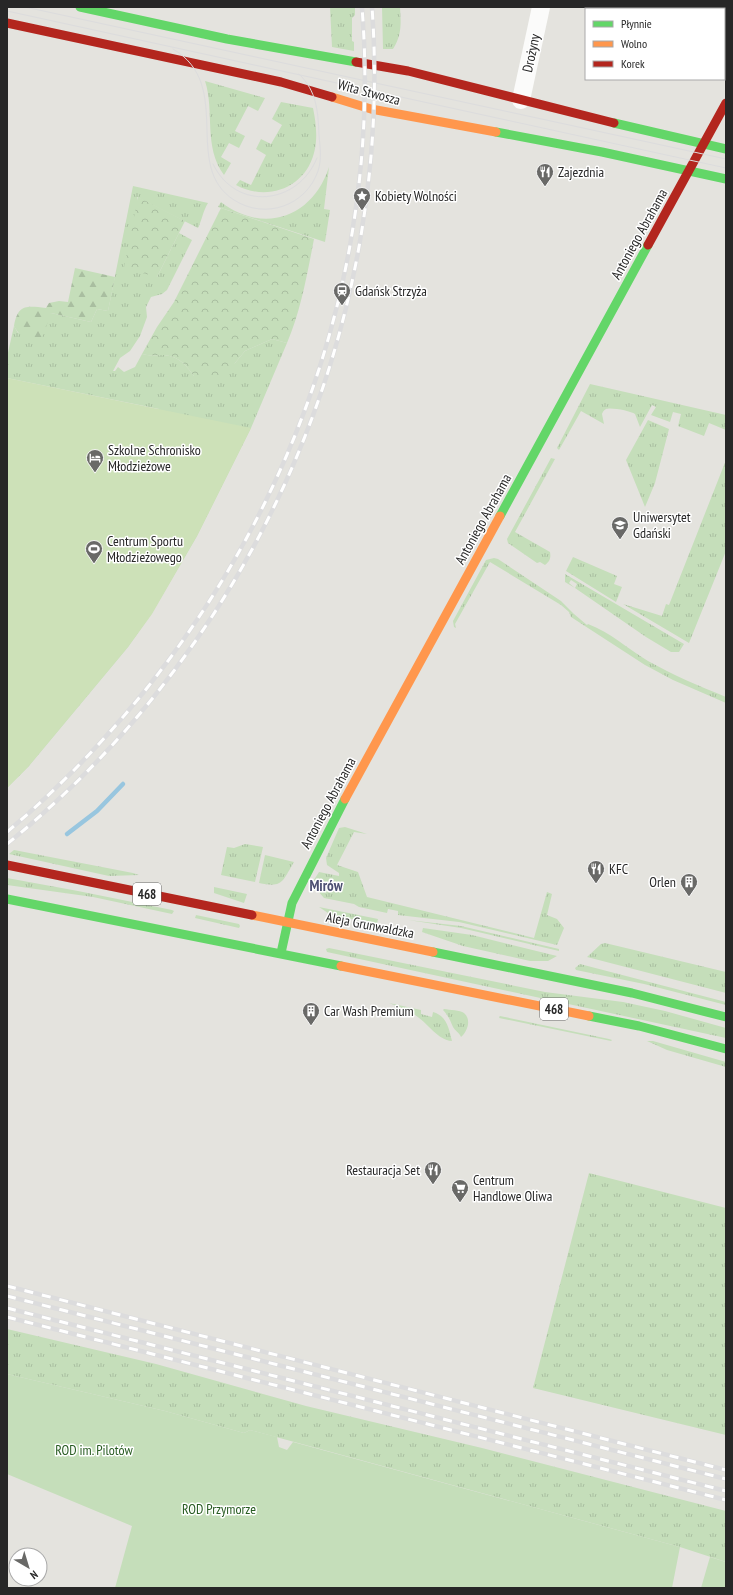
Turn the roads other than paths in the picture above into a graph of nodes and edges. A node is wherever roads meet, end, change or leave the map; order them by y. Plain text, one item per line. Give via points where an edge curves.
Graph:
1 (80, 7) edge
2 (541, 7) edge
3 (7, 23) edge
4 (521, 100) junction
5 (726, 103) edge
6 (704, 145) junction
7 (726, 149) edge
8 (690, 171) junction
9 (726, 179) edge
10 (7, 865) edge
11 (7, 899) edge
12 (287, 922) junction
13 (281, 953) junction
14 (726, 1017) edge
15 (726, 1049) edge

1 - 4 street, Wita Stwosza via 227,39 408,71
2 - 4 street, Drożyny
3 - 8 street, Wita Stwosza via 281,82 371,109 512,134
4 - 6 street, Wita Stwosza
5 - 6 street, Antoniego Abrahama
6 - 7 street, Wita Stwosza
6 - 8 street, Antoniego Abrahama
8 - 9 street, Wita Stwosza
8 - 12 street, Antoniego Abrahama via 337,813 294,899
10 - 12 street, Aleja Grunwaldzka / 468 via 186,906
11 - 13 street, 468 via 181,929
12 - 13 street, Antoniego Abrahama
12 - 14 street, Aleja Grunwaldzka / 468 via 624,991
13 - 15 street, 468 via 640,1026

